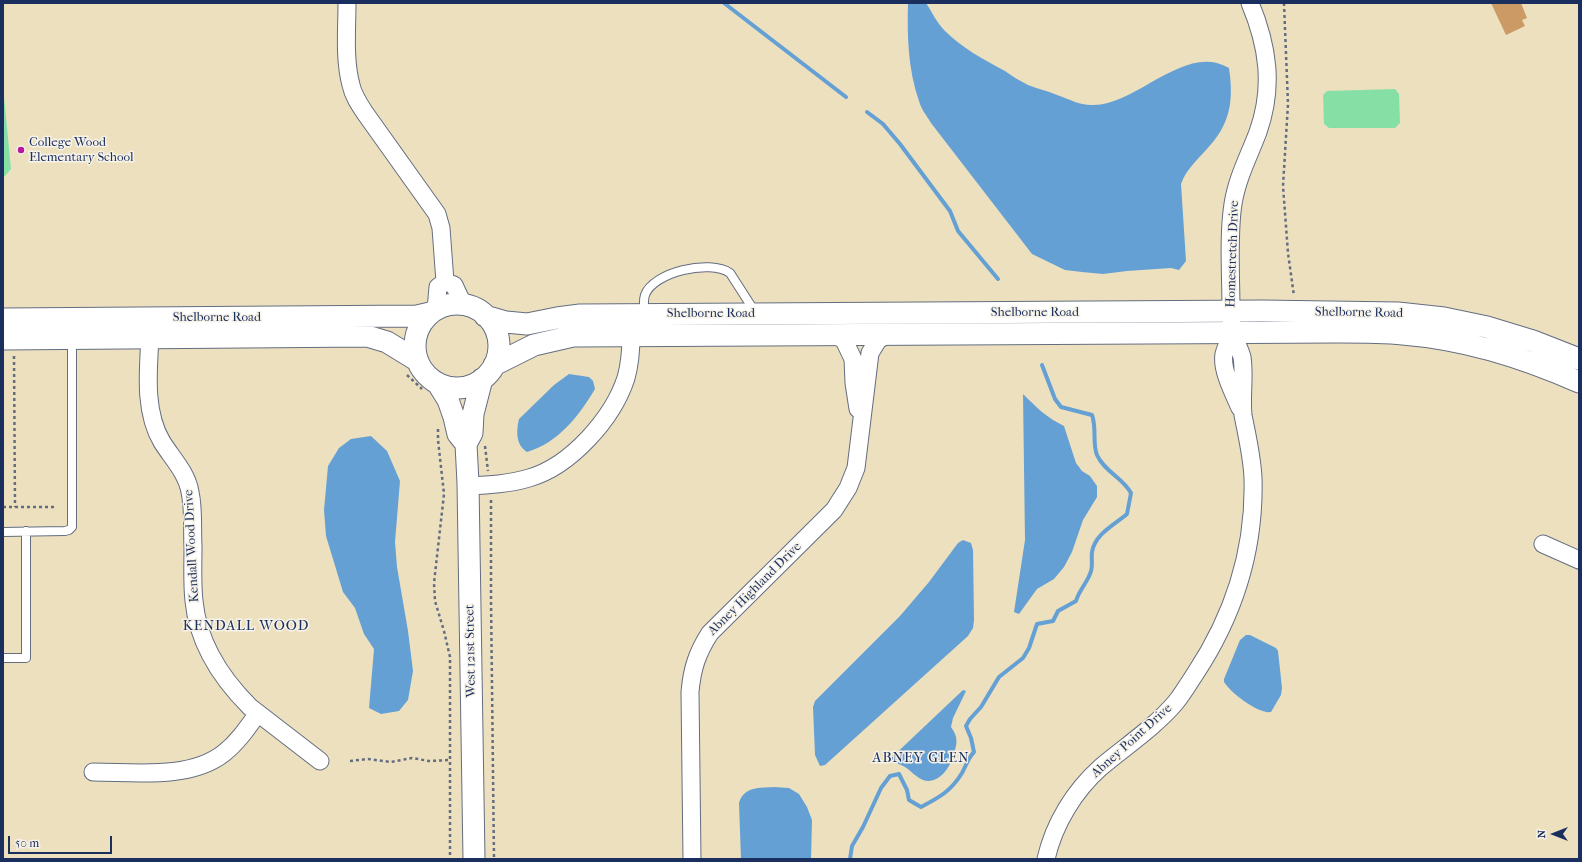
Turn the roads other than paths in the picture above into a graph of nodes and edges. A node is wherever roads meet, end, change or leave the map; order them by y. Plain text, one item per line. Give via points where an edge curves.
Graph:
1 (347, 3) edge
2 (1250, 3) edge
3 (445, 282) junction
4 (465, 305) junction
5 (433, 311) junction
6 (756, 314) junction
7 (645, 315) junction
8 (486, 316) junction
9 (3, 319) edge
10 (1231, 321) junction
11 (833, 334) junction
12 (888, 334) junction
13 (631, 335) junction
14 (72, 338) junction
15 (150, 338) junction
16 (8, 345) edge
17 (1579, 359) edge
18 (411, 367) junction
19 (488, 372) junction
20 (1579, 382) edge
21 (431, 387) junction
22 (862, 431) junction
23 (475, 444) junction
24 (468, 486) junction
25 (26, 531) junction
26 (3, 532) edge
27 (1543, 544) dead end
28 (1579, 560) edge
29 (3, 658) edge
30 (258, 713) junction
31 (320, 761) dead end
32 (93, 772) dead end
33 (474, 859) edge
34 (692, 859) edge
35 (1046, 859) edge

1 - 3 street via 347,61 351,86 365,113 437,214 441,228
2 - 10 street, Homestretch Drive via 1264,40 1268,81 1261,122 1236,187 1233,205
3 - 4 street via 454,285
3 - 5 street via 438,287
4 - 5 street via 454,304
4 - 8 street
5 - 9 street, Shelborne Road via 417,316
5 - 18 street via 420,325
6 - 7 street, Shelborne Road
6 - 7 lane via 730,273 718,267 706,267 678,272 651,287 645,294
6 - 10 street, Shelborne Road
7 - 8 street, Shelborne Road via 580,315 527,324 506,322
8 - 19 street via 496,331 498,341 497,356
10 - 12 street, Shelborne Road
10 - 17 street, Shelborne Road via 1416,314 1487,327
10 - 20 street, Shelborne Road via 1465,342 1511,355
10 - 35 street, Abney Point Drive via 1242,357 1243,414 1251,449 1253,478 1251,528 1244,566 1226,620 1176,701 1152,726 1100,768 1082,787 1058,824
11 - 12 street, Shelborne Road
11 - 13 street, Shelborne Road
11 - 22 street, Abney Highland Drive via 844,340 853,359
12 - 22 street, Abney Highland Drive via 878,340 870,353
13 - 19 street, Shelborne Road via 558,338 534,345
13 - 24 street via 629,366 620,392 605,418 586,442 562,461 531,478 517,482
14 - 15 street, Shelborne Road
14 - 16 street, Shelborne Road
14 - 25 lane via 72,527 65,531
15 - 18 street, Shelborne Road via 367,336 386,342
15 - 30 street, Kendall Wood Drive via 149,383 154,422 161,441 185,478 190,491 194,603 200,629 208,652 220,671 240,697
18 - 21 street via 428,377
19 - 21 street via 466,387
19 - 23 street, West 121st Street via 473,414 472,433
21 - 23 street, West 121st Street via 448,400 458,434
22 - 34 street, Abney Highland Drive via 856,468 848,488 834,510 710,634 696,659 690,692
23 - 24 street, West 121st Street
24 - 33 street, West 121st Street
25 - 26 lane
25 - 29 lane via 26,658
27 - 28 street
30 - 31 street, Kendall Wood Drive
30 - 32 street via 225,752 204,764 171,772

